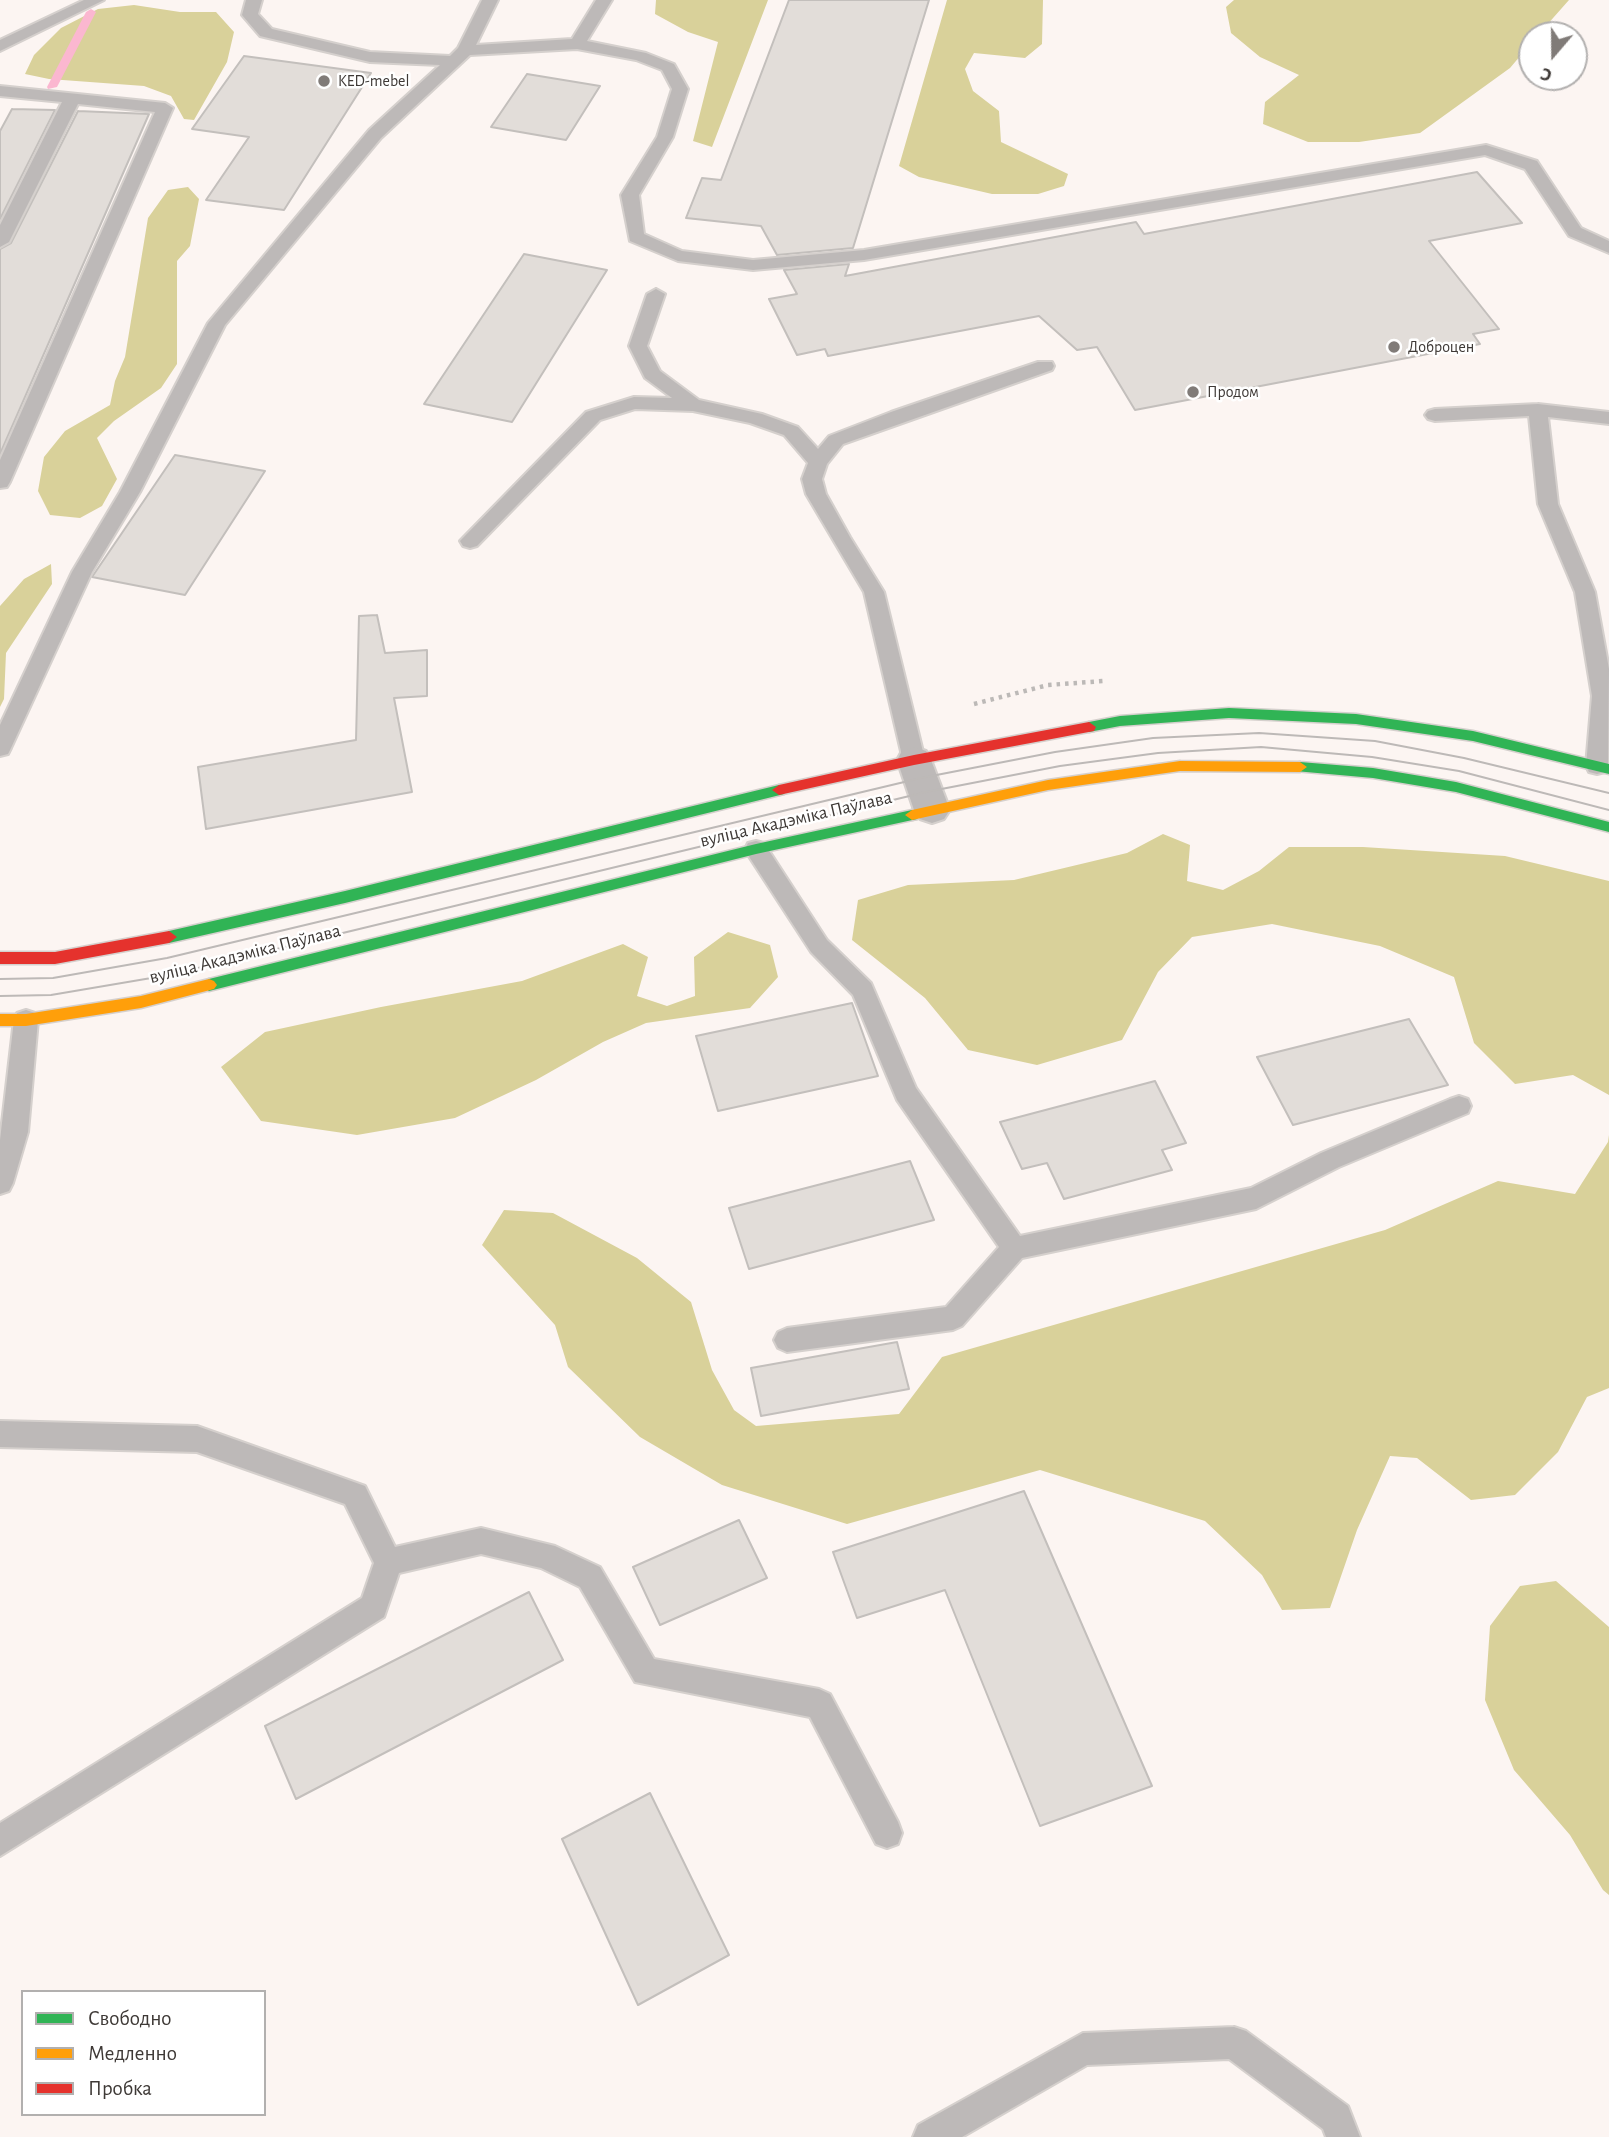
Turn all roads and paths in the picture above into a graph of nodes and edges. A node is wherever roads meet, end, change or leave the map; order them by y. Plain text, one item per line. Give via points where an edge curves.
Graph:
1 (96, 0) edge
2 (254, 0) edge
3 (490, 0) edge
4 (604, 0) edge
5 (0, 44) edge
6 (577, 44) junction
7 (460, 55) junction
8 (0, 91) edge
9 (72, 97) junction
10 (0, 242) edge
11 (1609, 248) edge
12 (656, 294) dead end
13 (1045, 366) dead end
14 (693, 405) junction
15 (1538, 410) junction
16 (1435, 415) dead end
17 (1609, 418) edge
18 (818, 462) junction
19 (0, 482) edge
20 (470, 541) dead end
21 (0, 748) edge
22 (914, 760) junction
23 (1600, 771) edge
24 (734, 800) junction
25 (1591, 805) dead end
26 (932, 810) junction
27 (1588, 822) junction
28 (1609, 827) edge
29 (749, 834) junction
30 (0, 958) edge
31 (0, 1020) edge
32 (26, 1020) junction
33 (1459, 1105) dead end
34 (0, 1183) edge
35 (1014, 1248) junction
36 (787, 1339) dead end
37 (0, 1434) edge
38 (388, 1562) junction
39 (887, 1833) dead end
40 (0, 1841) edge
41 (930, 2137) edge
42 (1343, 2137) edge

1 - 5 lane
2 - 7 lane via 250,15 265,33 370,57
3 - 7 lane
4 - 6 lane
6 - 7 lane
6 - 11 lane via 640,56 668,67 680,89 664,137 630,195 636,237 678,256 752,265 864,255 1486,150 1531,165 1575,232
7 - 21 lane via 375,134 217,323 130,492 82,572
8 - 9 lane
9 - 10 lane
9 - 19 lane via 165,108
12 - 14 lane via 638,346 652,374
13 - 18 lane via 836,440
14 - 18 lane via 791,431
14 - 20 lane via 634,403 593,415
15 - 16 lane
15 - 17 lane
15 - 23 lane via 1548,503 1585,592 1603,696
18 - 22 lane via 812,479 816,494 874,592
22 - 23 main road, вуліца Акадэміка Паўлава via 1120,722 1229,713 1356,719 1473,736
22 - 24 main road, вуліца Акадэміка Паўлава
22 - 26 street
24 - 29 main road
24 - 30 main road, вуліца Акадэміка Паўлава via 147,942 55,958
25 - 27 main road
26 - 27 main road, вуліца Акадэміка Паўлава via 1048,785 1180,766 1298,767 1456,786
26 - 29 main road, вуліца Акадэміка Паўлава
27 - 28 main road, вуліца Акадэміка Паўлава
29 - 32 main road, вуліца Акадэміка Паўлава via 141,1002
29 - 35 lane via 819,946 863,990 906,1093
31 - 32 main road, вуліца Акадэміка Паўлава
32 - 34 lane via 15,1132
33 - 35 lane via 1330,1160 1256,1198
35 - 36 lane via 954,1318
37 - 38 lane via 197,1439 355,1494
38 - 39 lane via 481,1541 545,1555 590,1577 645,1672 819,1704
38 - 40 lane via 374,1607
41 - 42 lane via 1083,2049 1234,2043 1336,2118

